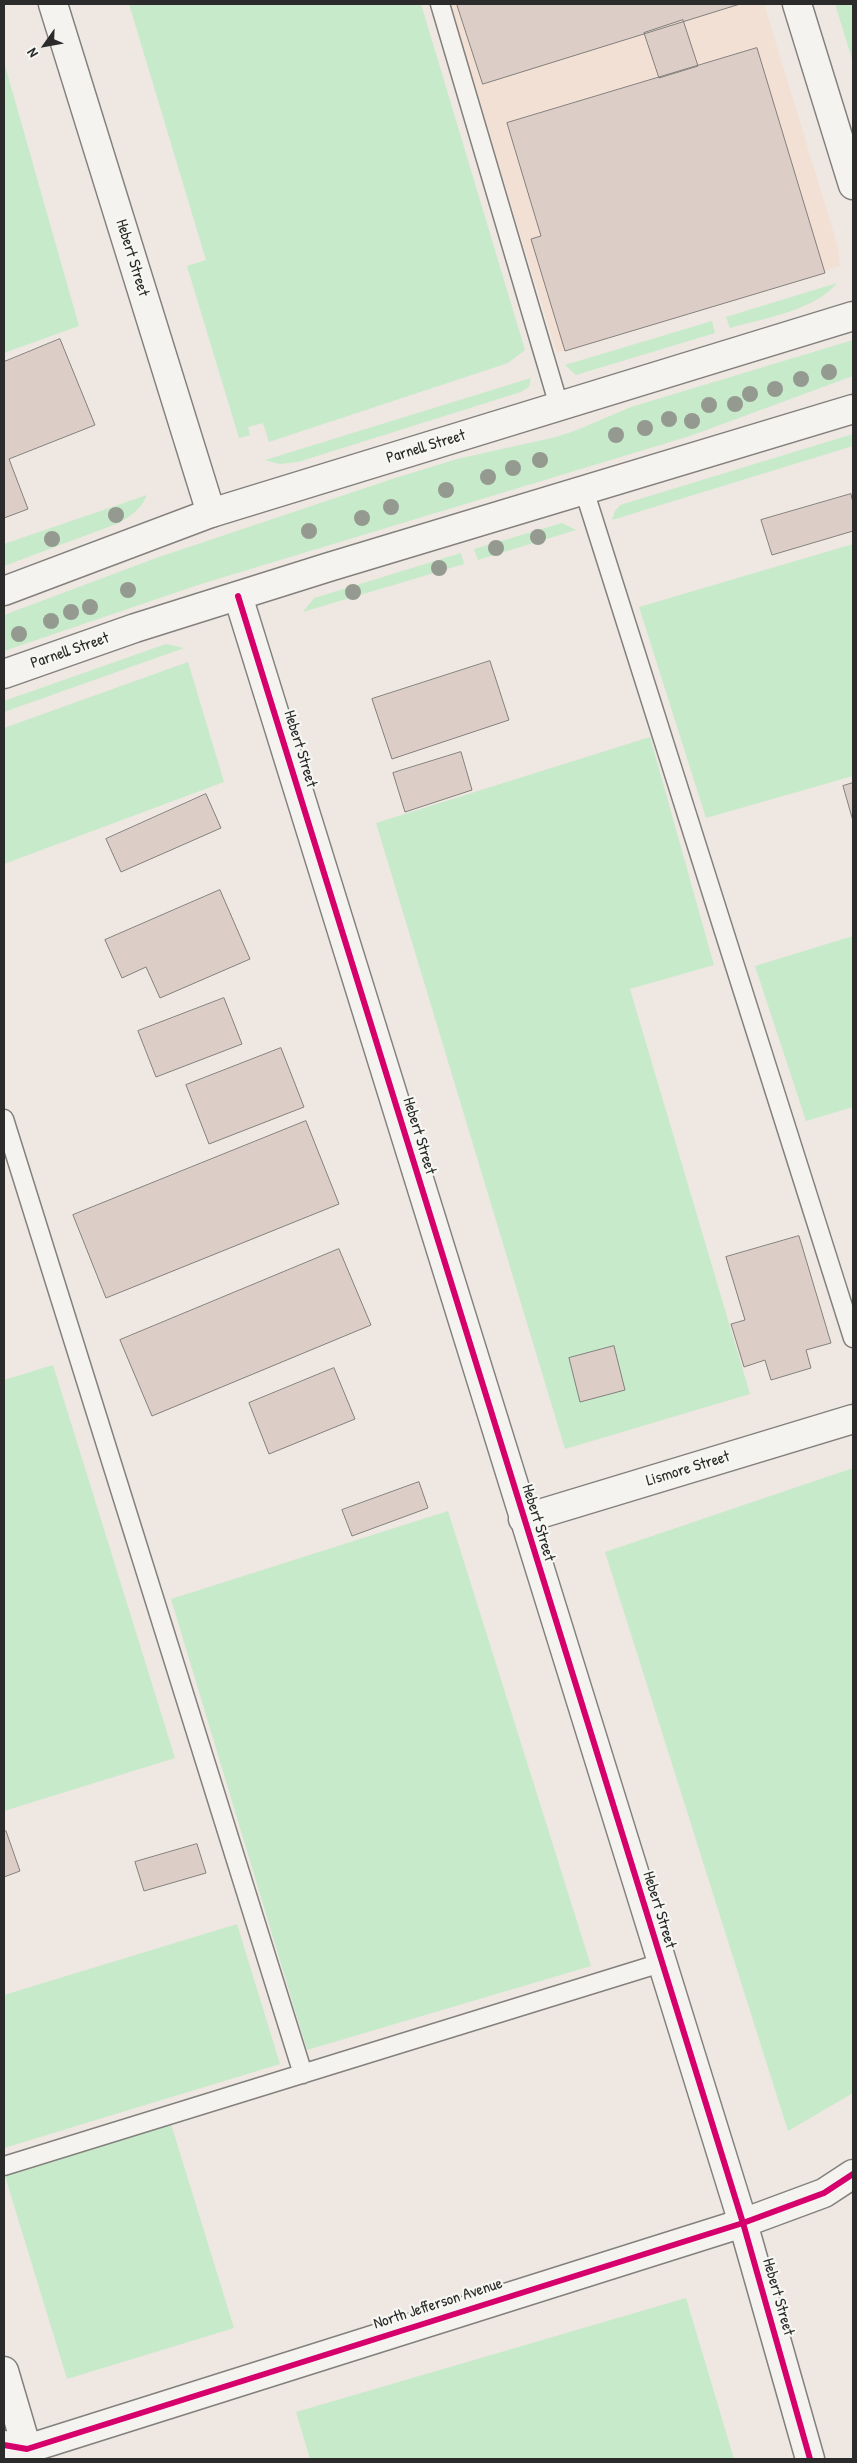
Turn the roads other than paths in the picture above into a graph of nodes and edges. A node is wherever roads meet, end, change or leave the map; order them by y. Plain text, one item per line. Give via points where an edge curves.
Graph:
1 (53, 4) edge
2 (440, 4) edge
3 (797, 4) edge
4 (853, 185) edge
5 (853, 316) edge
6 (559, 406) junction
7 (853, 409) edge
8 (584, 490) junction
9 (211, 513) junction
10 (4, 591) edge
11 (238, 596) junction
12 (4, 674) edge
13 (4, 1119) edge
14 (853, 1338) edge
15 (853, 1419) edge
16 (523, 1519) junction
17 (661, 1963) junction
18 (303, 2074) junction
19 (4, 2166) edge
20 (853, 2174) edge
21 (743, 2223) junction
22 (4, 2371) edge
23 (20, 2451) edge
24 (810, 2459) edge

1 - 9 street, Hebert Street
2 - 6 lane
3 - 4 street
5 - 6 street, Parnell Street
6 - 9 street, Parnell Street
7 - 8 street, Parnell Street
8 - 11 street, Parnell Street
8 - 14 lane
9 - 10 street, Parnell Street
11 - 12 street, Parnell Street
11 - 16 street, Hebert Street
13 - 18 lane
15 - 16 street, Lismore Street
16 - 17 street, Hebert Street
17 - 18 lane
17 - 21 street, Hebert Street
18 - 19 lane
20 - 21 street, North Jefferson Avenue via 824,2193
21 - 23 street, North Jefferson Avenue
21 - 24 street, Hebert Street
22 - 23 street

